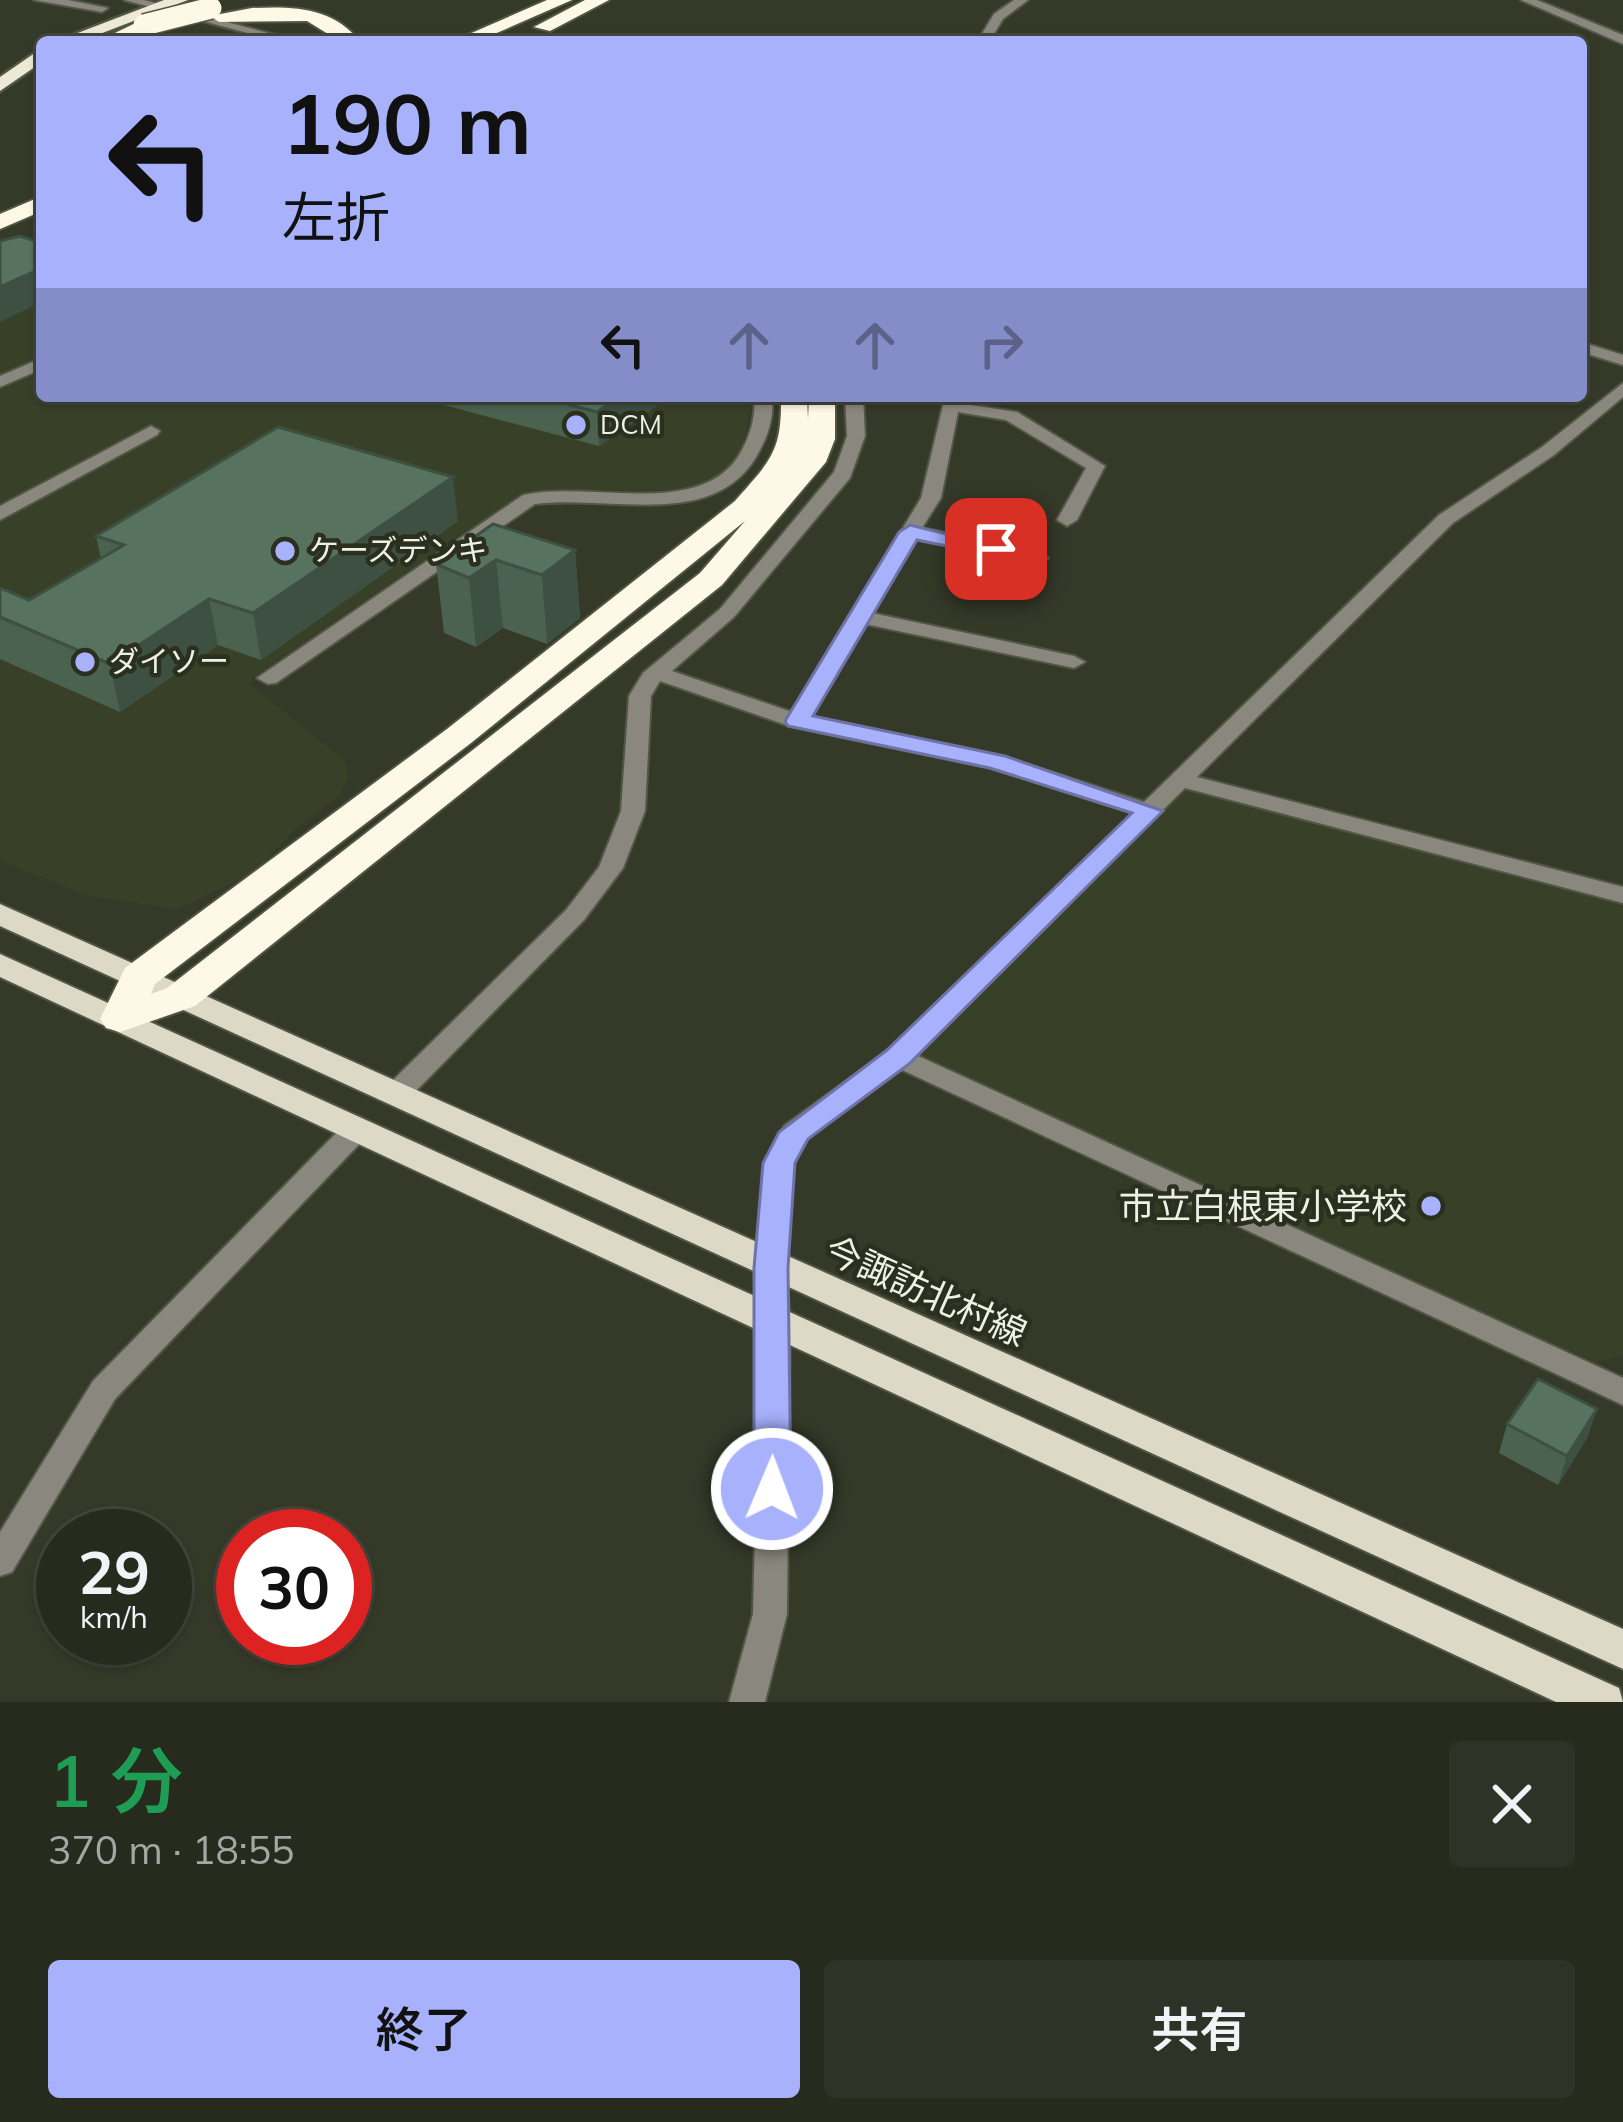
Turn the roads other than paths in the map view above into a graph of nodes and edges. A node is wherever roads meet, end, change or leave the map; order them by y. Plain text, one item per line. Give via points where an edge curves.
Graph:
1 (40, 0) edge
2 (180, 0) edge
3 (267, 0) edge
4 (562, 0) edge
5 (580, 0) edge
6 (600, 0) edge
7 (1022, 0) edge
8 (1527, 0) edge
9 (102, 8) dead end
10 (148, 11) edge
11 (215, 12) junction
12 (74, 36) edge
13 (79, 36) edge
14 (113, 36) edge
15 (130, 36) edge
16 (267, 36) edge
17 (347, 36) edge
18 (475, 36) edge
19 (493, 36) edge
20 (525, 36) edge
21 (987, 36) edge
22 (1623, 40) edge
23 (36, 51) edge
24 (36, 53) edge
25 (0, 72) edge
26 (0, 86) edge
27 (1587, 349) edge
28 (1623, 360) edge
29 (36, 366) edge
30 (0, 382) edge
31 (1623, 388) edge
32 (764, 402) edge
33 (794, 402) edge
34 (822, 402) edge
35 (856, 402) edge
36 (151, 431) dead end
37 (0, 514) edge
38 (1067, 520) dead end
39 (910, 532) junction
40 (1038, 558) dead end
41 (860, 617) junction
42 (1074, 662) dead end
43 (657, 673) junction
44 (268, 678) dead end
45 (797, 721) junction
46 (1181, 780) junction
47 (1150, 811) junction
48 (1623, 896) edge
49 (0, 914) edge
50 (0, 964) edge
51 (139, 977) junction
52 (181, 997) junction
53 (120, 1019) junction
54 (898, 1057) junction
55 (395, 1095) junction
56 (357, 1129) junction
57 (771, 1268) junction
58 (775, 1324) junction
59 (1623, 1392) edge
60 (0, 1562) edge
61 (1623, 1650) edge
62 (747, 1702) edge
63 (1603, 1702) edge

1 - 9 street
2 - 10 highway
3 - 11 highway
4 - 18 highway
5 - 19 highway
6 - 20 highway
7 - 21 street
8 - 22 street
10 - 11 highway, bridge
10 - 12 highway
10 - 13 highway
10 - 14 highway
10 - 15 highway
10 - 16 street
11 - 17 highway via 309,18
23 - 25 highway
24 - 26 highway
27 - 28 street
29 - 30 street
31 - 46 street via 1549,451 1446,519
32 - 44 street via 751,455 727,484 684,498 530,499
33 - 51 highway via 786,460 745,507
34 - 52 highway via 812,463 711,579
35 - 43 street via 856,447 843,474 727,613
36 - 37 street
38 - 39 street via 1096,466 1011,416 950,405 931,498
39 - 40 street
39 - 41 street
41 - 42 street
41 - 45 street
43 - 45 street
43 - 55 street via 640,696 633,811 611,868 575,915
45 - 47 street via 996,761
46 - 47 street
46 - 48 street
47 - 54 street
49 - 51 main road, 今諏訪北村線
50 - 53 main road
51 - 52 main road, 今諏訪北村線
51 - 53 highway
52 - 53 highway
52 - 55 main road, 今諏訪北村線
53 - 56 main road
54 - 57 street via 795,1132 779,1163
54 - 59 street
55 - 57 main road, 今諏訪北村線
56 - 58 main road
56 - 60 street via 104,1390
57 - 58 street
57 - 61 main road, 今諏訪北村線
58 - 62 street via 770,1614
58 - 63 main road

